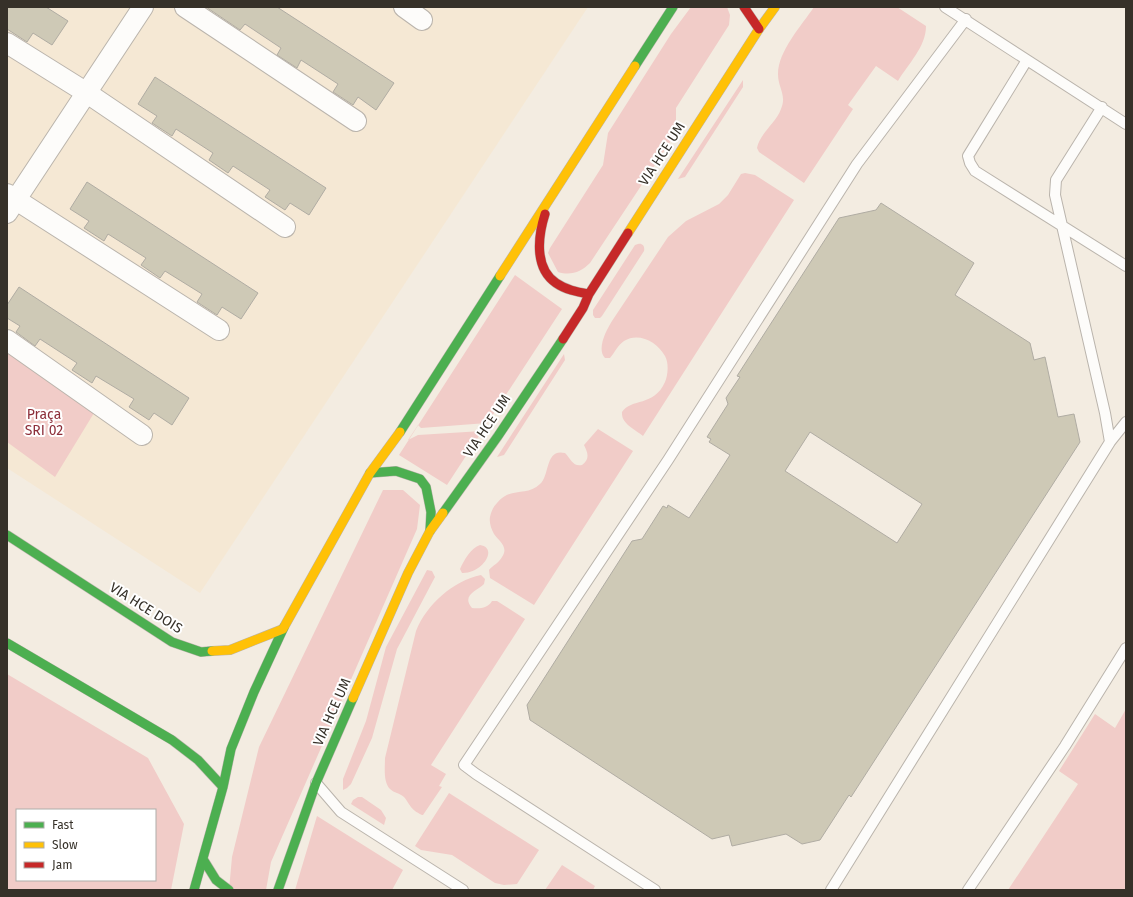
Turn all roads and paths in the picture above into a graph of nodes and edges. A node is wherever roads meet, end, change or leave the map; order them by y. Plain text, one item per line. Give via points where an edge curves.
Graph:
1 (143, 7) edge
2 (185, 7) edge
3 (404, 7) edge
4 (673, 7) edge
5 (744, 7) edge
6 (775, 7) edge
7 (945, 7) edge
8 (966, 19) junction
9 (422, 20) dead end
10 (759, 29) junction
11 (7, 43) edge
12 (1027, 60) junction
13 (87, 93) junction
14 (1102, 107) junction
15 (356, 121) dead end
16 (1126, 124) edge
17 (551, 196) junction
18 (10, 203) edge
19 (1061, 224) junction
20 (284, 227) dead end
21 (1126, 266) edge
22 (590, 294) junction
23 (219, 330) dead end
24 (7, 340) edge
25 (1126, 422) edge
26 (142, 436) dead end
27 (1110, 442) junction
28 (370, 473) junction
29 (430, 531) junction
30 (7, 535) edge
31 (282, 629) junction
32 (7, 643) edge
33 (1126, 648) edge
34 (316, 783) junction
35 (223, 787) junction
36 (203, 859) junction
37 (194, 890) edge
38 (229, 890) edge
39 (278, 890) edge
40 (462, 890) edge
41 (655, 890) edge
42 (831, 890) edge
43 (968, 890) edge

1 - 13 street
2 - 15 street
3 - 9 street
4 - 17 main road
5 - 10 main road
6 - 10 main road, VIA HCE UM
7 - 8 lane
8 - 12 lane
8 - 41 lane via 857,164 668,460 464,766
10 - 22 main road, VIA HCE UM
11 - 13 street
12 - 14 lane
12 - 19 lane via 968,156 975,171
13 - 18 street
13 - 20 street
14 - 16 lane
14 - 19 lane via 1056,180 1055,195
17 - 22 main road via 542,223 539,246 542,267 552,281 573,291
17 - 28 main road via 403,427
18 - 23 street
19 - 21 lane
19 - 27 lane
22 - 29 main road, VIA HCE UM via 498,436
24 - 26 street
25 - 27 lane
27 - 42 lane
28 - 29 main road via 396,471 420,479 426,487 430,506
28 - 31 main road
29 - 34 main road, VIA HCE UM via 408,573
30 - 31 main road, VIA HCE DOIS via 172,642 201,652 230,650
31 - 35 main road via 232,749
32 - 35 main road via 172,740 198,760
33 - 43 lane
34 - 39 main road, VIA HCE UM
34 - 40 lane via 342,812
35 - 36 main road
36 - 37 main road
36 - 38 main road via 216,880

